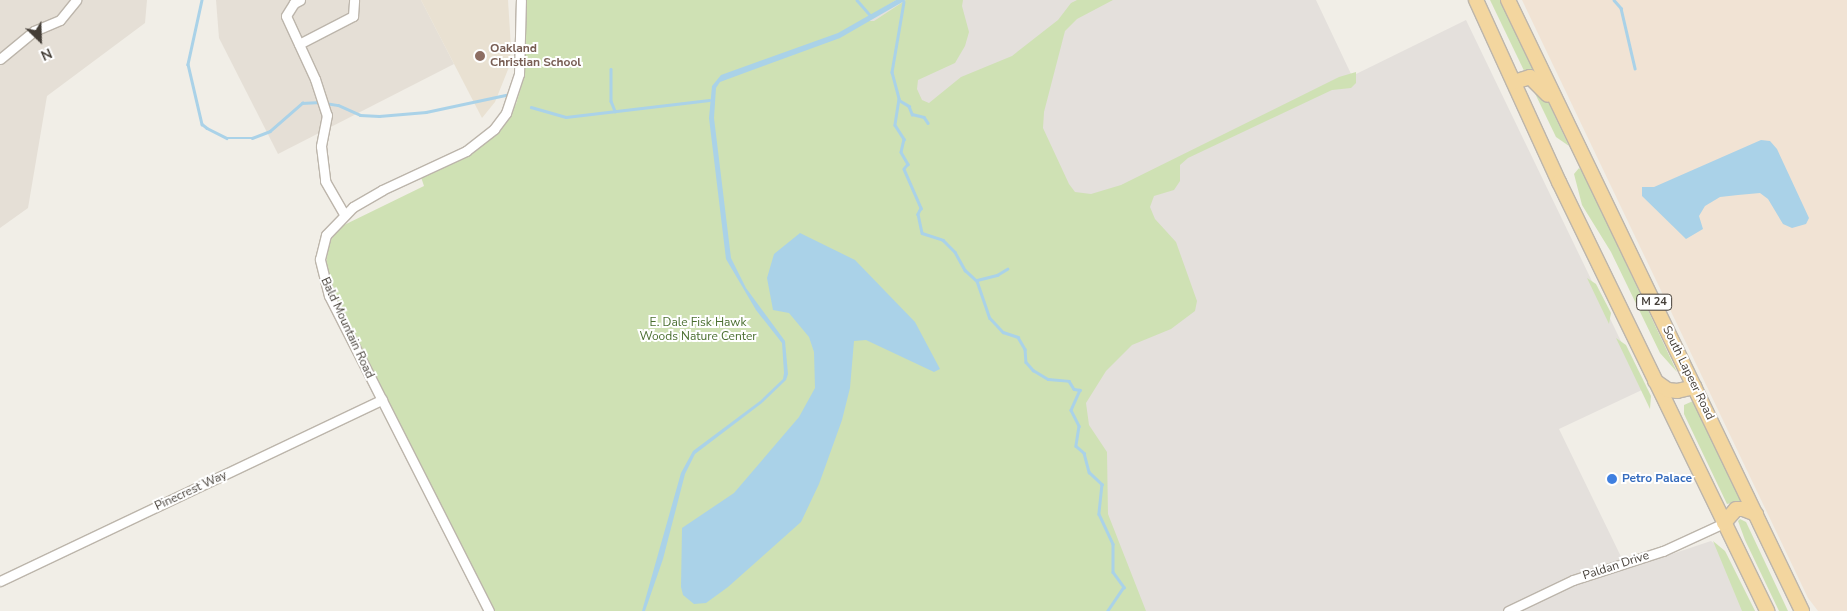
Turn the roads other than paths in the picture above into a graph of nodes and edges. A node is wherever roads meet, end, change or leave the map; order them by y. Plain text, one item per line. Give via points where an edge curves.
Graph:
1 (76, 0) edge
2 (300, 0) edge
3 (354, 0) edge
4 (521, 0) edge
5 (1476, 0) edge
6 (1508, 0) edge
7 (299, 44) junction
8 (0, 59) edge
9 (1514, 82) junction
10 (1562, 112) junction
11 (344, 214) junction
12 (1655, 380) junction
13 (1695, 387) junction
14 (382, 400) junction
15 (1756, 514) junction
16 (1724, 523) junction
17 (0, 581) edge
18 (489, 611) edge
19 (1508, 611) edge
20 (1767, 611) edge
21 (1802, 611) edge

1 - 8 street via 60,20 34,31
2 - 7 street via 294,2 286,16
3 - 7 street via 353,16
4 - 11 street, Bald Mountain Road via 519,74 506,113 494,129 466,151 382,190
5 - 9 main road, M 24
6 - 10 main road, South Lapeer Road / M 24
7 - 11 street via 327,114 321,146 325,181
9 - 10 main road via 1523,77 1536,80
9 - 12 main road, M 24
10 - 13 main road, South Lapeer Road / M 24
11 - 14 street, Bald Mountain Road via 326,235 320,259 321,272 329,296
12 - 13 main road via 1662,387 1677,391
12 - 16 main road, M 24
13 - 15 main road, South Lapeer Road / M 24
14 - 17 street, Pinecrest Way
14 - 18 street, Bald Mountain Road
15 - 16 main road via 1743,508 1736,509
15 - 21 main road, South Lapeer Road / M 24
16 - 19 street, Paldan Drive via 1663,551 1573,580
16 - 20 main road, M 24

